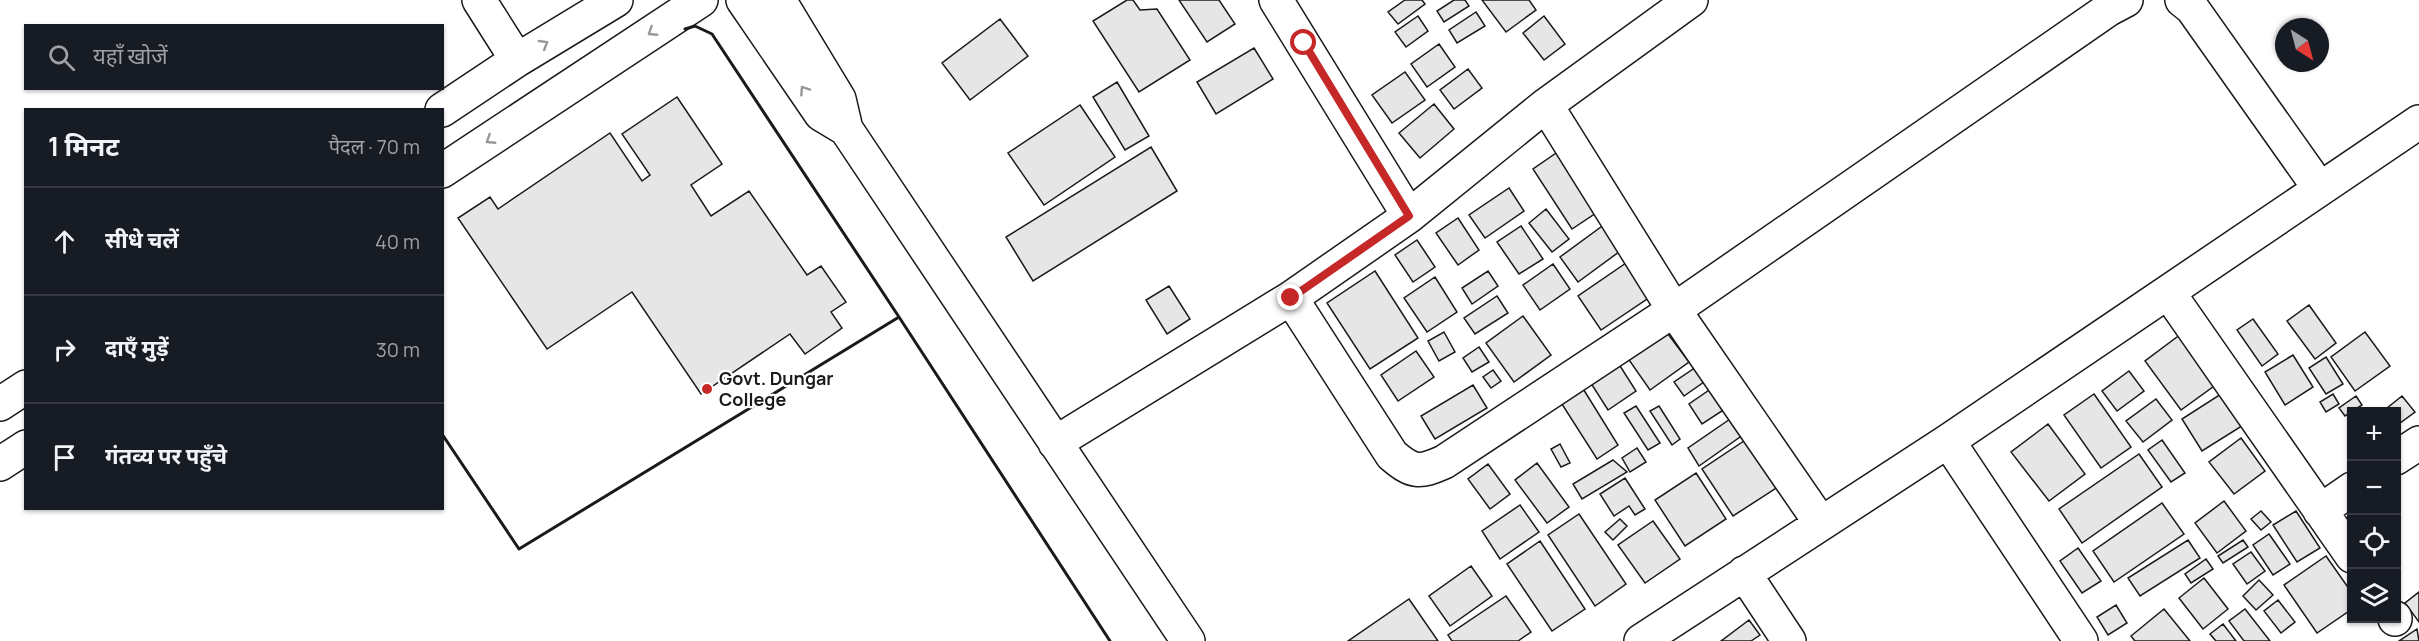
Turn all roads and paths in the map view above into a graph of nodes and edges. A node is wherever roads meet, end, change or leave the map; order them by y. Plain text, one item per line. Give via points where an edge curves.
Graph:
1 (479, 0) edge
2 (616, 0) edge
3 (701, 0) edge
4 (743, 0) edge
5 (779, 0) edge
6 (1276, 0) edge
7 (1691, 0) edge
8 (2126, 0) edge
9 (2182, 0) edge
10 (517, 60) junction
11 (1546, 105) junction
12 (444, 109) edge
13 (2419, 122) edge
14 (846, 129) junction
15 (444, 170) edge
16 (2320, 189) junction
17 (1409, 216) junction
18 (2168, 292) junction
19 (1291, 298) junction
20 (1674, 310) junction
21 (24, 388) edge
22 (0, 404) edge
23 (1948, 441) junction
24 (1055, 443) junction
25 (2419, 443) edge
26 (24, 448) edge
27 (2401, 456) edge
28 (0, 464) edge
29 (2347, 492) edge
30 (2320, 511) junction
31 (1821, 522) junction
32 (2347, 549) edge
33 (1744, 573) junction
34 (1188, 641) edge
35 (1641, 641) edge
36 (1790, 641) edge
37 (2081, 641) edge

1 - 10 street
10 -> 2 street
3 -> 15 street
14 -> 4 street via 821,114
5 - 14 street via 839,99
6 - 17 street
7 - 11 street
8 - 20 street
9 - 16 street via 2192,8
10 - 12 street
11 - 17 street
11 - 20 street
13 - 16 street
14 - 24 street
16 - 18 street
17 - 19 street
18 - 23 street
18 - 30 street
19 - 20 street via 1392,455 1407,468 1423,471 1444,462
19 - 24 street
20 - 31 street
21 - 22 street
23 - 31 street
23 - 37 street
24 - 34 street
25 - 27 street
26 - 28 street
29 - 30 street
30 - 32 street
31 - 33 street
33 - 35 street
33 - 36 street

